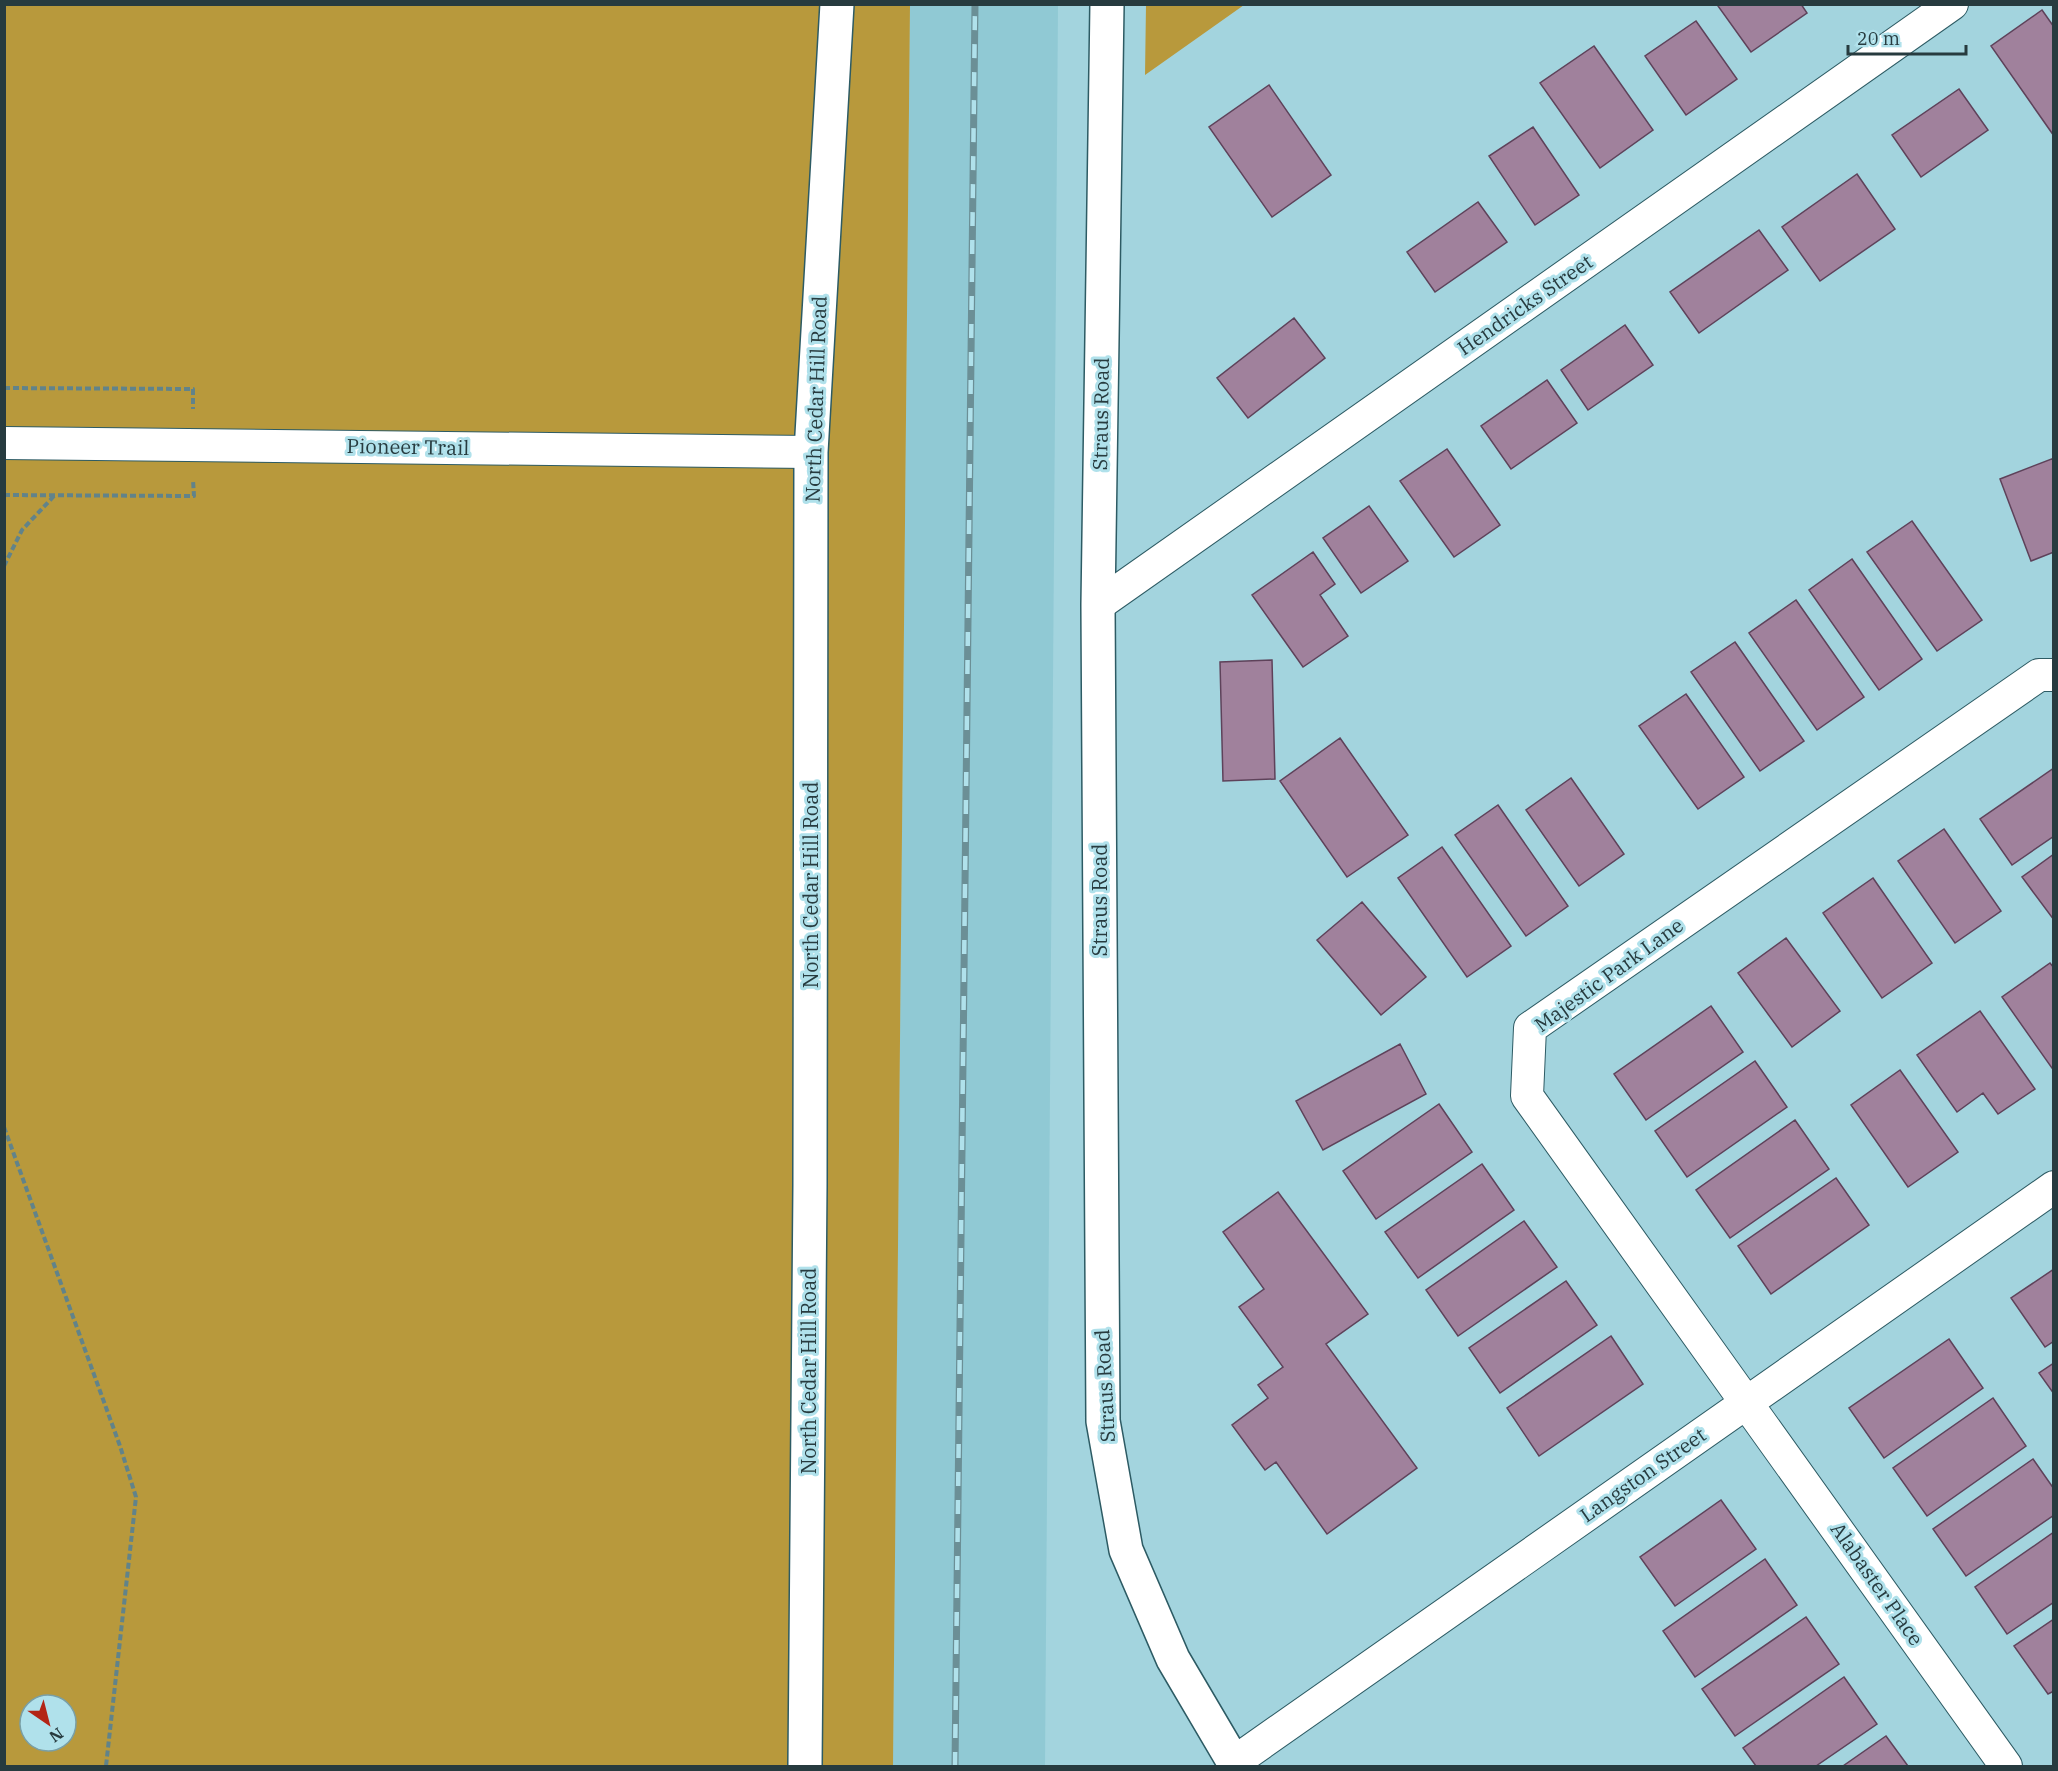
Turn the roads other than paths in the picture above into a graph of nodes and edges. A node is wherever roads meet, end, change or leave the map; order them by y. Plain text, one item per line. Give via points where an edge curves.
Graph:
1 (837, 4) edge
2 (1107, 4) edge
3 (1952, 4) edge
4 (4, 442) edge
5 (811, 452) junction
6 (1098, 605) junction
7 (2054, 675) edge
8 (2054, 1187) edge
9 (1747, 1402) junction
10 (1235, 1765) edge
11 (805, 1767) edge
12 (2006, 1767) edge

1 - 5 street, North Cedar Hill Road
2 - 6 street, Straus Road
3 - 6 street, Hendricks Street
4 - 5 street, Pioneer Trail
5 - 11 street, North Cedar Hill Road
6 - 10 street, Straus Road via 1103,1421 1126,1550 1173,1659
7 - 9 street, Majestic Park Lane via 2039,675 1530,1028 1527,1096
8 - 9 street, Langston Street
9 - 10 street, Langston Street
9 - 12 street, Alabaster Place

